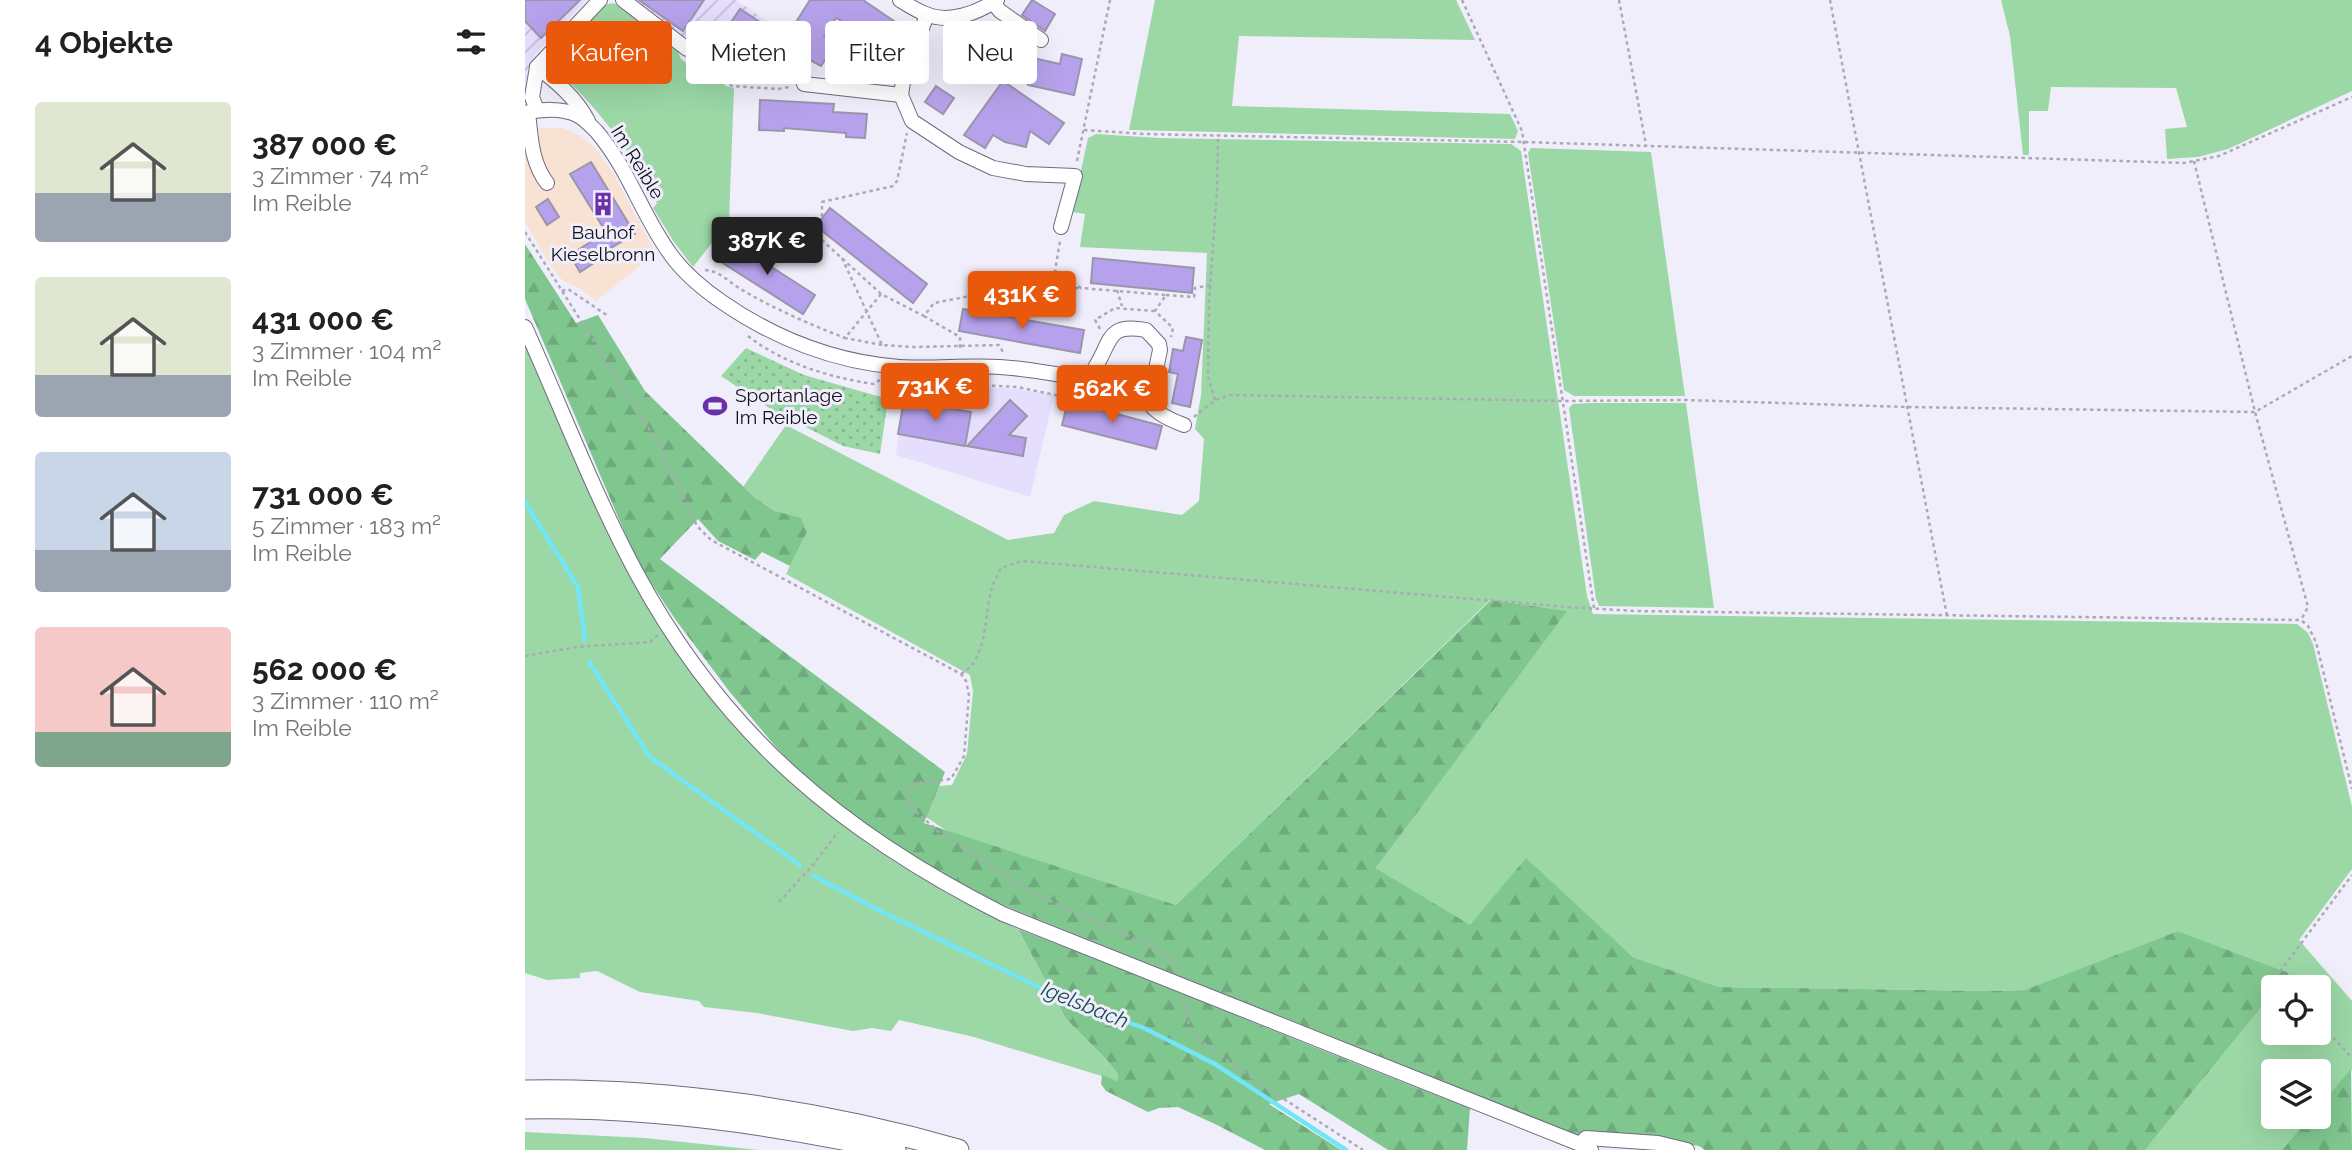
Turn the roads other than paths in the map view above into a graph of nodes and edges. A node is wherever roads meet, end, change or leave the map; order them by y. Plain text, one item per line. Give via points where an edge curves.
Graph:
1 (600, 0) edge
2 (623, 0) edge
3 (900, 0) edge
4 (995, 1) edge
5 (927, 15) junction
6 (1041, 40) dead end
7 (686, 48) edge
8 (537, 67) junction
9 (804, 84) road end
10 (901, 95) junction
11 (530, 112) edge
12 (588, 122) junction
13 (547, 183) dead end
14 (1061, 228) road end
15 (525, 327) edge
16 (1087, 382) junction
17 (1142, 392) junction
18 (1184, 425) road end
19 (525, 1091) edge
20 (525, 1108) edge
21 (1585, 1147) edge
22 (895, 1150) edge
23 (958, 1150) edge
24 (1687, 1150) edge

1 - 8 street
2 - 7 street
3 - 5 street
4 - 5 street via 968,15
4 - 6 street via 1000,11
5 - 10 street
8 - 11 street
8 - 12 street via 581,107
9 - 10 street
10 - 14 street via 912,121 993,168 1075,176
11 - 12 street, Im Reible via 566,111
11 - 13 street via 534,158
12 - 16 street, Im Reible via 611,149 671,256 722,302 770,330 814,350 850,359 900,367 1001,367
15 - 21 street via 611,521 669,627 758,741 847,821 921,871 1003,914
16 - 17 street, Im Reible
16 - 17 street via 1116,332 1146,330 1160,350 1154,379
17 - 18 street via 1148,405
19 - 23 highway via 619,1093 776,1111 852,1123
20 - 22 highway via 687,1116
21 - 24 street via 1586,1138 1658,1143

